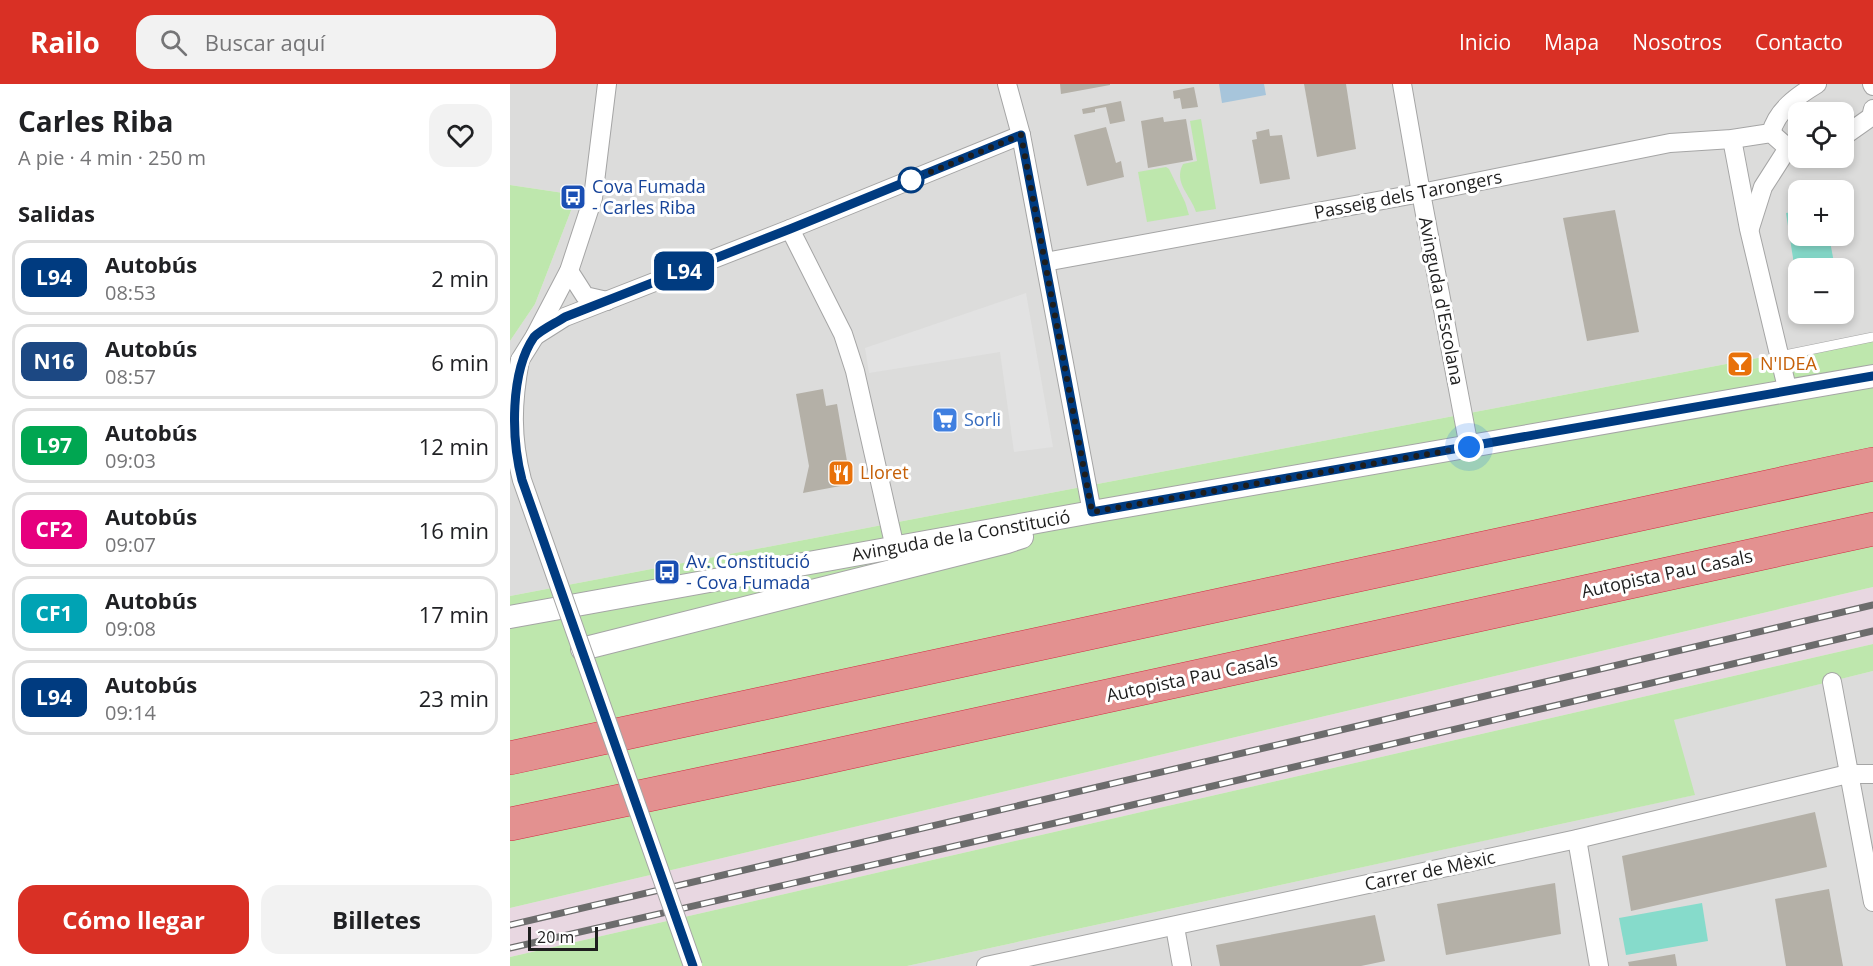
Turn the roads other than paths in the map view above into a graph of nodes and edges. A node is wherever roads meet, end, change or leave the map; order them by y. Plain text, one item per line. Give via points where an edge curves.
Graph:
1 (607, 84) edge
2 (1007, 84) edge
3 (1402, 84) edge
4 (1817, 84) edge
5 (1872, 114) edge
6 (1854, 128) edge
7 (1771, 133) junction
8 (1021, 135) junction
9 (1732, 139) junction
10 (1788, 144) edge
11 (1788, 154) edge
12 (1421, 193) junction
13 (790, 229) junction
14 (1749, 230) junction
15 (1045, 262) junction
16 (569, 271) junction
17 (607, 302) junction
18 (535, 336) junction
19 (1873, 337) edge
20 (1780, 356) junction
21 (1873, 376) edge
22 (1788, 392) junction
23 (1469, 447) junction
24 (1873, 464) edge
25 (1092, 512) junction
26 (1067, 516) junction
27 (1873, 529) edge
28 (895, 548) junction
29 (510, 617) edge
30 (582, 649) junction
31 (1832, 682) dead end
32 (510, 758) edge
33 (1848, 774) junction
34 (1873, 774) edge
35 (520, 823) edge
36 (1577, 839) junction
37 (1873, 902) edge
38 (1175, 927) junction
39 (693, 966) edge
40 (986, 966) edge
41 (1182, 966) edge
42 (1599, 966) edge

1 - 16 street via 593,198
2 - 8 street
3 - 12 street, Avinguda d'Escolana
4 - 7 street via 1785,107 1774,120
5 - 6 street
7 - 9 street, Passeig dels Tarongers
7 - 10 street
8 - 13 street
8 - 15 street
9 - 12 street, Passeig dels Tarongers via 1670,143
9 - 14 street
11 - 14 street via 1763,187
12 - 15 street, Passeig dels Tarongers
12 - 23 street, Avinguda d'Escolana
13 - 17 street
13 - 28 street via 843,334
14 - 20 street
15 - 25 street
16 - 17 street via 585,296
16 - 18 street
17 - 18 street via 565,317
18 - 30 street, bridge via 520,360 513,409 516,458
19 - 20 lane
20 - 22 street
21 - 22 street, Avinguda de la Constitució
22 - 23 street, Avinguda de la Constitució
23 - 25 street, Avinguda de la Constitució
24 - 32 highway
25 - 26 street, Avinguda de la Constitució
26 - 28 street, Avinguda de la Constitució
26 - 30 street via 1007,542
27 - 35 highway, Autopista Pau Casals
28 - 29 street, Avinguda de la Constitució
30 - 39 street, bridge
31 - 33 street
33 - 34 street, Carrer de Mèxic
33 - 36 street, Carrer de Mèxic
33 - 37 street
36 - 38 street, Carrer de Mèxic
36 - 42 street
38 - 40 street, Carrer de Mèxic
38 - 41 street

